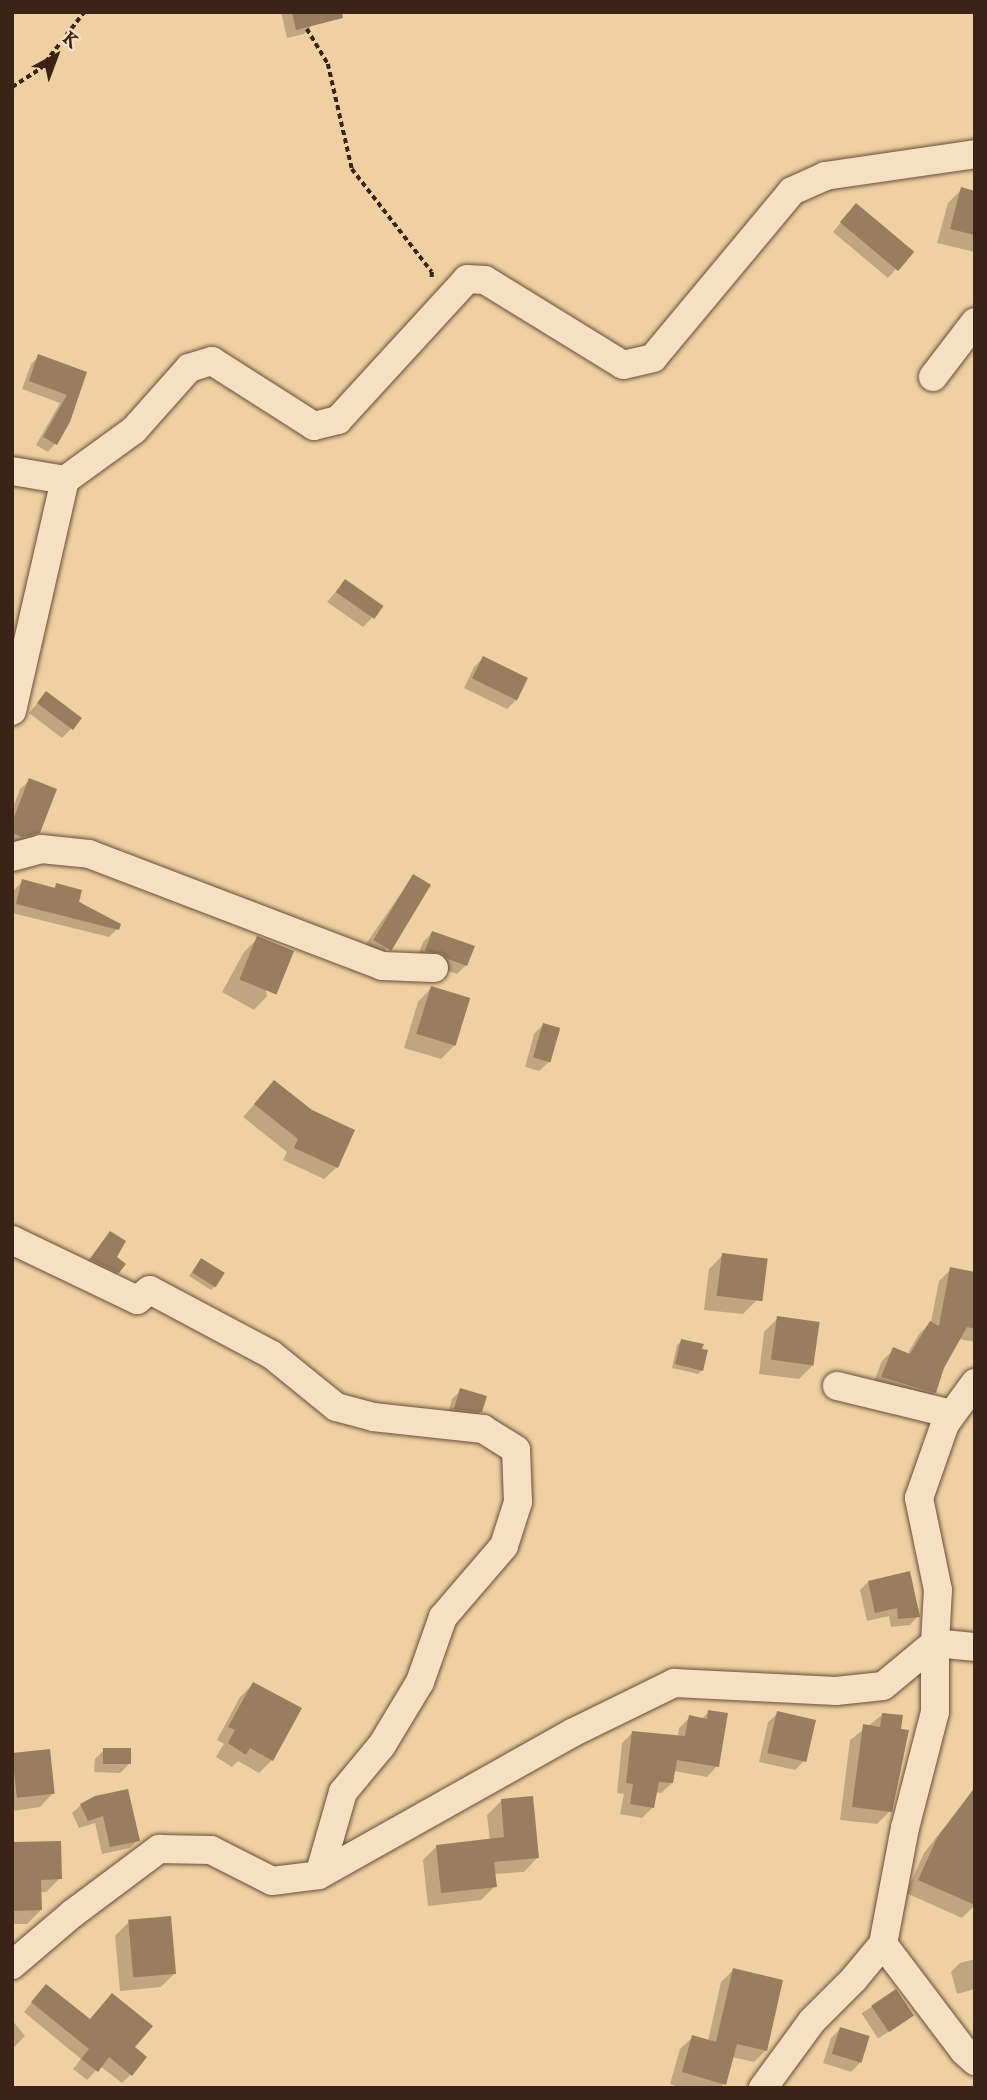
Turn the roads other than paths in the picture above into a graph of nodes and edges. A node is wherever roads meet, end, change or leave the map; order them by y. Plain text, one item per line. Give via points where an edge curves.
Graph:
1 (975, 154) edge
2 (975, 322) edge
3 (933, 377) dead end
4 (12, 471) edge
5 (65, 480) junction
6 (12, 711) edge
7 (12, 857) edge
8 (434, 968) dead end
9 (12, 1240) edge
10 (975, 1383) edge
11 (837, 1386) dead end
12 (953, 1414) junction
13 (935, 1643) junction
14 (975, 1647) edge
15 (319, 1875) junction
16 (883, 1944) junction
17 (12, 1965) edge
18 (975, 2061) edge
19 (763, 2088) edge

1 - 5 street via 825,176 792,191 653,358 623,365 485,280 467,279 338,421 314,426 212,361 189,368 134,429
2 - 3 street
4 - 5 street
5 - 6 street
7 - 8 street via 41,849 89,854 382,966
9 - 15 street via 137,1300 150,1290 272,1355 336,1407 373,1417 483,1429 516,1450 518,1502 505,1546 443,1617 420,1682 382,1745 343,1792
10 - 12 street
11 - 12 street
12 - 13 street via 945,1424 919,1498 938,1590
13 - 14 street
13 - 15 street via 883,1686 836,1691 674,1683 572,1732
13 - 16 street via 935,1712 905,1828
15 - 17 street via 272,1881 211,1850 159,1849
16 - 18 street
16 - 19 street via 812,2021

